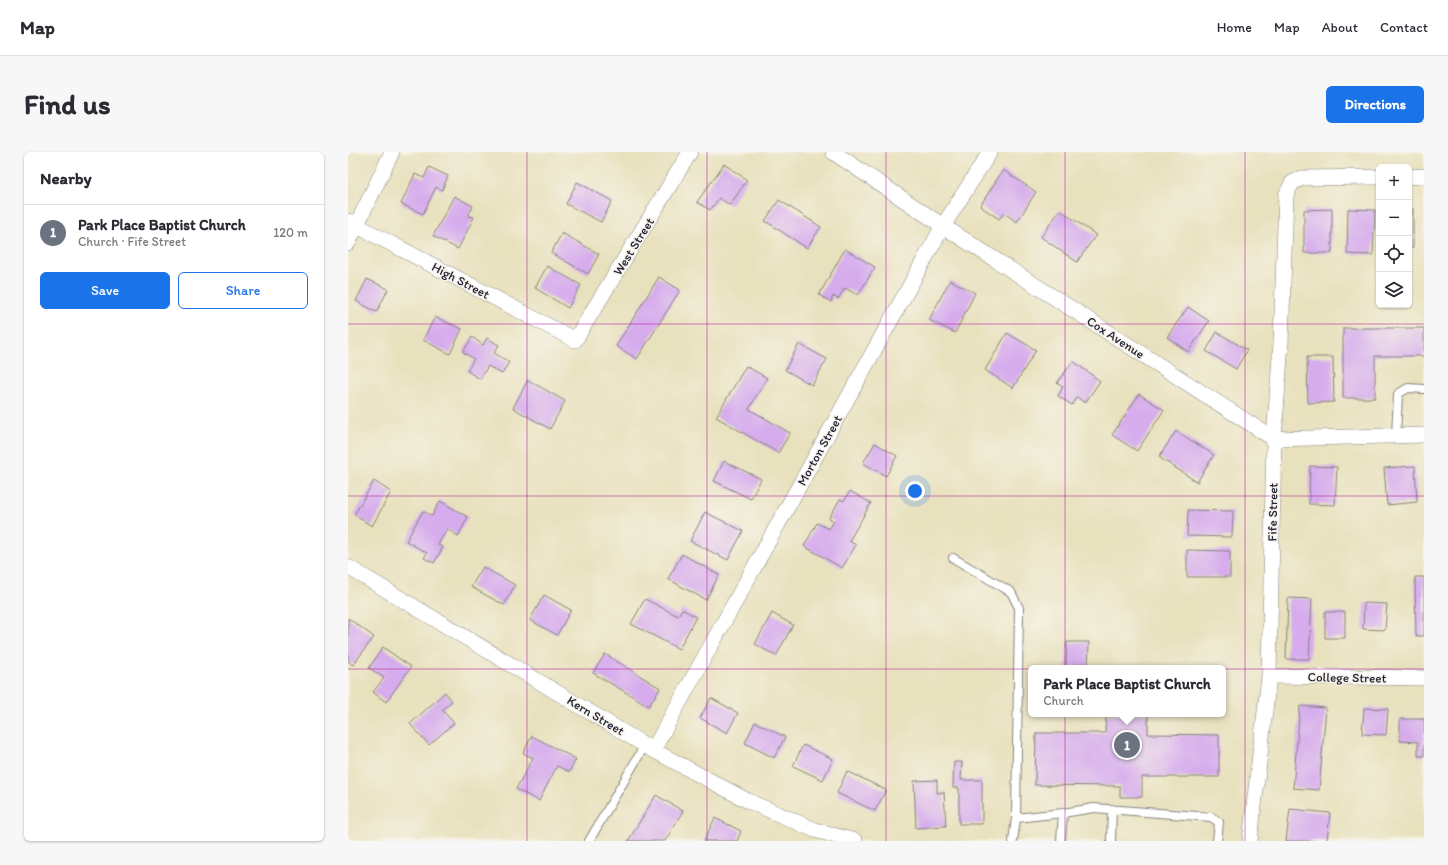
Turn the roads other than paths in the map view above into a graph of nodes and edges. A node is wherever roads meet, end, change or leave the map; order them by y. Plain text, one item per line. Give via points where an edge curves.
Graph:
1 (392, 152) edge
2 (690, 152) edge
3 (833, 152) edge
4 (990, 152) edge
5 (1424, 176) edge
6 (1376, 177) edge
7 (1412, 177) edge
8 (352, 223) edge
9 (943, 226) junction
10 (348, 243) edge
11 (575, 340) joint
12 (1424, 388) edge
13 (1424, 435) edge
14 (1396, 436) junction
15 (1274, 439) junction
16 (952, 558) dead end
17 (348, 567) edge
18 (1269, 676) junction
19 (1424, 678) edge
20 (649, 747) junction
21 (1112, 810) junction
22 (1063, 813) junction
23 (1016, 818) junction
24 (589, 841) edge
25 (855, 841) edge
26 (1014, 841) edge
27 (1060, 841) edge
28 (1111, 841) edge
29 (1217, 841) edge
30 (1250, 841) edge

1 - 8 street
2 - 11 street, West Street
3 - 9 street, Cox Avenue
4 - 9 street, Morton Street
5 - 7 street
6 - 15 street, Fife Street via 1302,178 1292,183 1286,195 1281,343
8 - 10 street
8 - 11 street, High Street
9 - 15 street, Cox Avenue
9 - 20 street, Morton Street
12 - 14 lane via 1408,388 1398,394
13 - 14 street
14 - 15 street
15 - 18 street, Fife Street
16 - 23 lane via 1011,592 1019,608
17 - 20 street, Kern Street
18 - 19 street, College Street
18 - 30 street, Fife Street
20 - 24 lane
20 - 25 street, Kern Street via 748,801 815,830
21 - 22 lane via 1094,808
21 - 28 lane
21 - 29 lane via 1211,817 1219,822
22 - 23 lane
22 - 27 lane
23 - 26 lane

